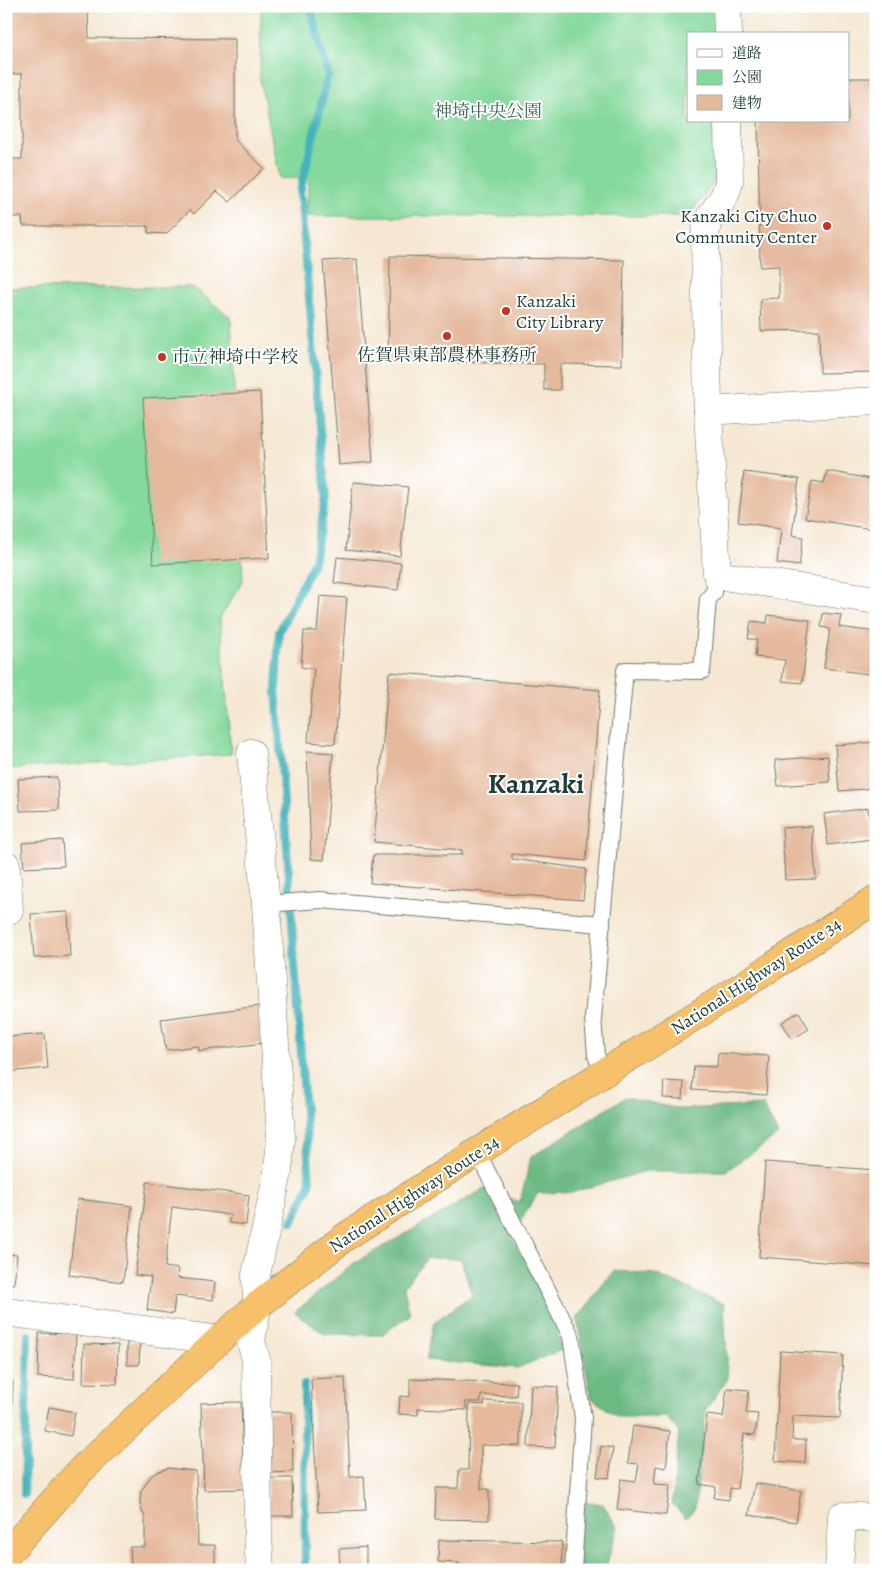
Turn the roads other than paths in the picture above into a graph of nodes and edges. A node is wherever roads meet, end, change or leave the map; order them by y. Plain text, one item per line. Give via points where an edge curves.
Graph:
1 (727, 6) edge
2 (728, 32) edge
3 (728, 122) edge
4 (876, 401) edge
5 (708, 411) junction
6 (717, 575) junction
7 (876, 600) edge
8 (251, 753) dead end
9 (6, 865) edge
10 (876, 899) edge
11 (266, 904) junction
12 (6, 910) edge
13 (602, 924) junction
14 (602, 1074) junction
15 (477, 1152) junction
16 (257, 1306) junction
17 (6, 1312) edge
18 (219, 1340) junction
19 (876, 1518) edge
20 (6, 1555) edge
21 (260, 1570) edge
22 (573, 1570) edge
23 (840, 1570) edge

1 - 2 street
3 - 5 street via 729,182 725,195 707,222 705,236
4 - 5 street
5 - 6 street
6 - 7 street
6 - 13 lane via 714,592 708,599 702,671 625,670
8 - 11 street
9 - 12 street via 9,910
10 - 14 highway, National Highway Route 34
11 - 13 lane via 320,900
11 - 16 street via 281,1138 278,1172 256,1275
13 - 14 lane via 593,1018 596,1056
14 - 15 highway, National Highway Route 34
15 - 16 highway, National Highway Route 34 via 344,1237
15 - 22 lane via 571,1336 583,1418
16 - 18 highway, National Highway Route 34
16 - 21 street via 252,1342 256,1360
17 - 18 street
18 - 20 highway, National Highway Route 34 via 81,1470
19 - 23 street via 842,1516

